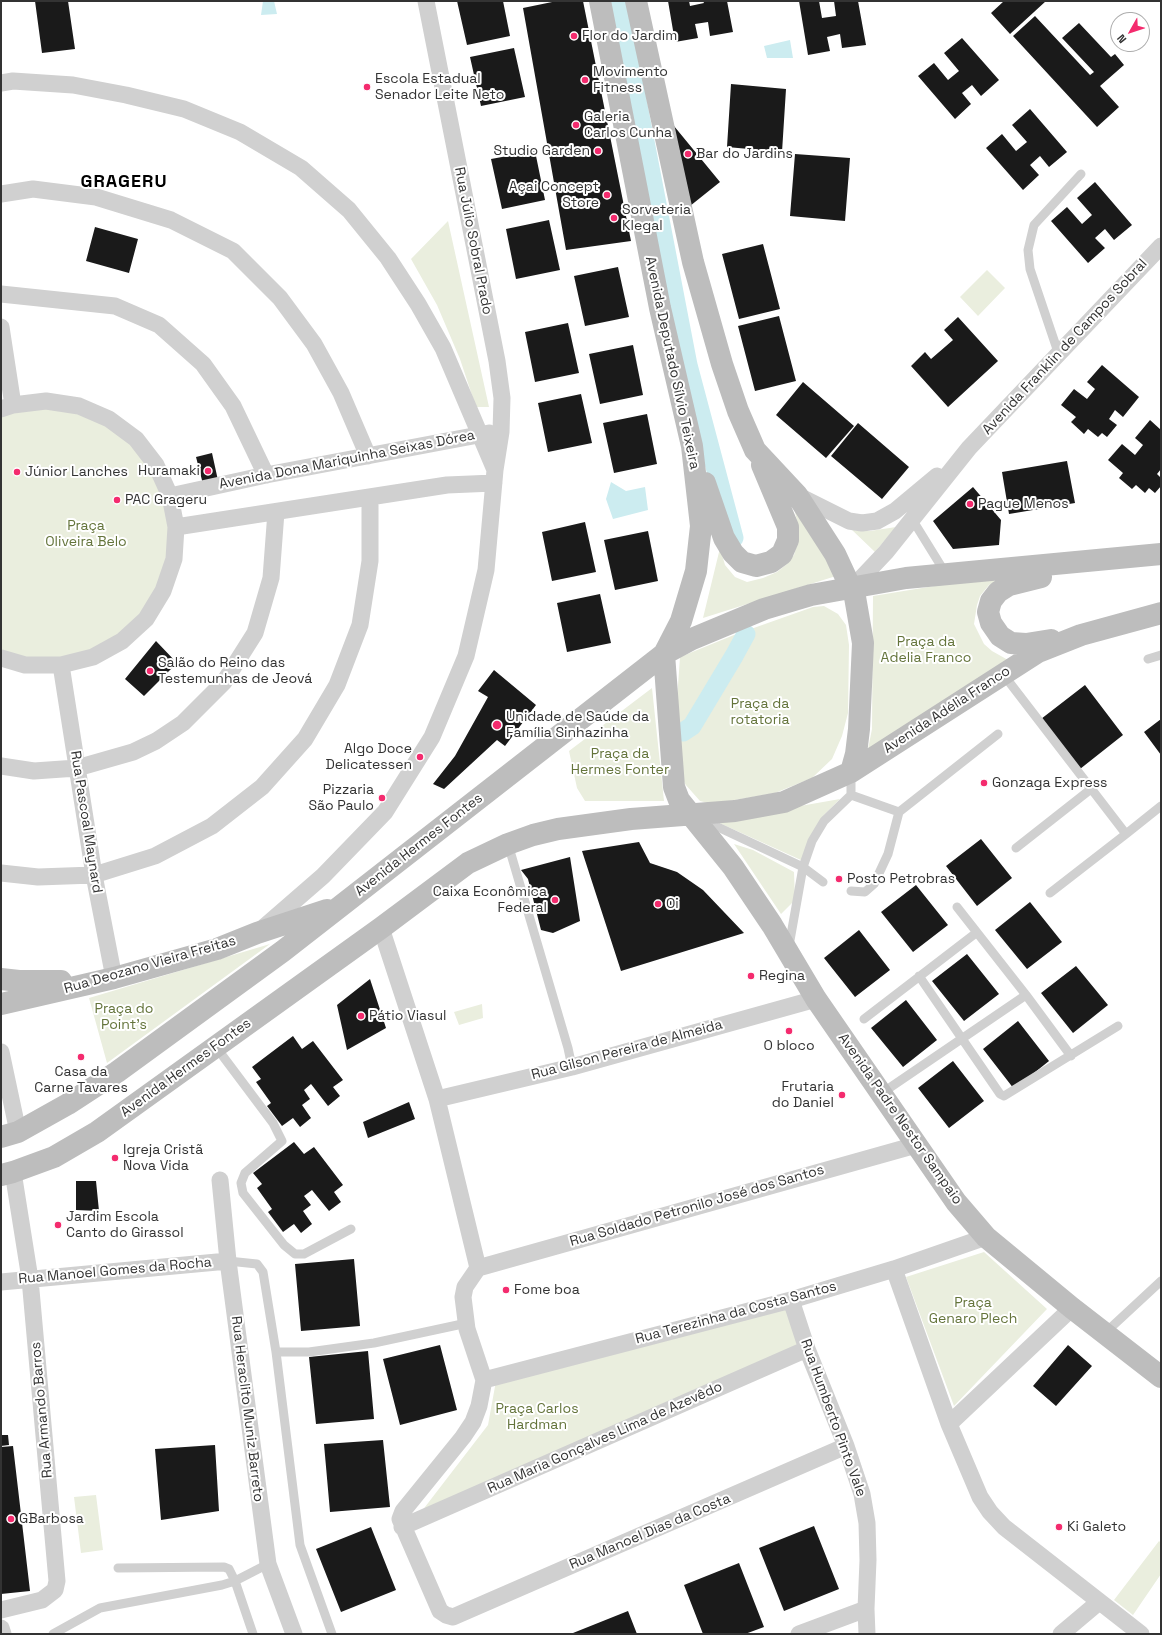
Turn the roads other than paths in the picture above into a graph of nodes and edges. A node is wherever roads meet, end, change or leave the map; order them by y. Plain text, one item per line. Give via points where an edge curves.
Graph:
1 (426, 1) edge
2 (600, 1) edge
3 (636, 1) edge
4 (1, 83) edge
5 (1081, 174) dead end
6 (1, 194) edge
7 (1161, 246) edge
8 (1, 294) edge
9 (1, 327) edge
10 (1059, 355) junction
11 (7, 407) edge
12 (501, 432) junction
13 (479, 435) junction
14 (692, 446) junction
15 (969, 448) junction
16 (755, 450) junction
17 (368, 456) junction
18 (266, 475) junction
19 (494, 476) junction
20 (797, 495) junction
21 (170, 496) junction
22 (370, 498) junction
23 (276, 512) junction
24 (912, 519) junction
25 (176, 527) junction
26 (1161, 554) edge
27 (1120, 559) junction
28 (946, 574) junction
29 (852, 588) junction
30 (1161, 614) edge
31 (1081, 635) junction
32 (664, 654) junction
33 (1161, 655) edge
34 (1, 658) edge
35 (1148, 659) dead end
36 (61, 665) junction
37 (1003, 674) junction
38 (998, 734) dead end
39 (1, 766) edge
40 (77, 768) junction
41 (851, 772) junction
42 (1091, 789) junction
43 (851, 795) junction
44 (1161, 806) edge
45 (735, 811) joint
46 (899, 812) junction
47 (691, 814) junction
48 (1126, 834) junction
49 (508, 844) junction
50 (1016, 848) dead end
51 (803, 867) junction
52 (1, 873) edge
53 (94, 875) junction
54 (823, 882) dead end
55 (851, 891) dead end
56 (1050, 893) dead end
57 (344, 905) junction
58 (957, 907) dead end
59 (382, 928) junction
60 (976, 932) junction
61 (257, 933) junction
62 (788, 952) junction
63 (918, 976) junction
64 (1, 979) edge
65 (108, 979) junction
66 (1026, 995) junction
67 (816, 998) junction
68 (1, 1004) edge
69 (864, 1019) dead end
70 (1118, 1026) dead end
71 (961, 1039) junction
72 (216, 1047) junction
73 (1, 1052) edge
74 (1071, 1056) junction
75 (572, 1067) junction
76 (882, 1093) junction
77 (437, 1099) junction
78 (10, 1134) edge
79 (916, 1145) junction
80 (7, 1174) edge
81 (220, 1180) dead end
82 (352, 1229) dead end
83 (986, 1237) junction
84 (228, 1260) junction
85 (478, 1268) junction
86 (894, 1269) junction
87 (30, 1280) junction
88 (1161, 1281) edge
89 (1, 1282) edge
90 (791, 1300) junction
91 (1072, 1308) junction
92 (466, 1323) junction
93 (1105, 1333) junction
94 (807, 1348) junction
95 (276, 1352) junction
96 (1161, 1377) edge
97 (484, 1380) junction
98 (949, 1424) junction
99 (846, 1446) junction
100 (402, 1527) junction
101 (268, 1564) junction
102 (118, 1568) dead end
103 (235, 1581) junction
104 (1099, 1602) junction
105 (866, 1609) junction
106 (1, 1610) edge
107 (1, 1628) edge
108 (3, 1634) edge
109 (53, 1634) edge
110 (253, 1634) edge
111 (294, 1634) edge
112 (332, 1634) edge
113 (799, 1634) edge
114 (867, 1634) edge
115 (1061, 1634) edge
116 (1141, 1634) edge

1 - 12 street, Rua Júlio Sobral Prado via 497,361 502,398
2 - 14 main road, Avenida Deputado Sílvio Teixeira via 660,308
3 - 16 main road via 693,262 722,364
4 - 13 street via 13,81 73,85 184,109 240,132 301,168 349,210 388,258 442,348
5 - 10 lane via 1034,225 1028,250 1030,269
6 - 17 street via 33,189 96,197 171,220 233,250 280,298 314,344 341,393
7 - 10 street, Avenida Franklin de Campos Sobral
8 - 18 street via 115,306 159,324 203,364 233,406
9 - 11 street
10 - 15 street, Avenida Franklin de Campos Sobral
11 - 21 street via 46,401 79,406 109,419 136,439 156,466
12 - 13 street, Avenida Dona Mariquinha Seixas Dórea
12 - 19 street, Rua Júlio Sobral Prado
13 - 17 street, Avenida Dona Mariquinha Seixas Dórea
13 - 19 street
14 - 16 main road via 724,538 742,562 756,566 771,562 782,554 788,540 788,527
14 - 32 main road, Avenida Deputado Sílvio Teixeira via 701,526 696,571 681,621
15 - 20 street, Avenida Franklin de Campos Sobral via 895,511 877,521 849,521
15 - 24 street, Avenida Franklin de Campos Sobral
16 - 20 main road
17 - 18 street, Avenida Dona Mariquinha Seixas Dórea
18 - 21 street, Avenida Dona Mariquinha Seixas Dórea
19 - 22 street
19 - 61 street, Rua Júlio Sobral Prado via 486,570 466,656 432,737 385,812 323,876
20 - 29 main road
21 - 25 street
22 - 23 street
22 - 53 street via 370,562 360,625 337,685 305,739 262,787 212,826 156,856
23 - 25 street
23 - 40 street via 272,578 255,633 224,682 183,723 156,741 133,752
24 - 28 lane
24 - 29 street, Avenida Franklin de Campos Sobral via 886,552
25 - 36 street via 174,560 163,591 146,619 122,641 93,657
26 - 27 main road
27 - 28 main road
27 - 31 main road via 1009,584 991,601 988,612 991,623 1000,636 1011,643 1026,644
28 - 29 main road
29 - 32 main road, Avenida Hermes Fontes via 764,609 692,639
29 - 41 main road via 863,643 859,729
30 - 31 main road, Avenida Adélia Franco
31 - 37 main road, Avenida Adélia Franco via 1038,652
32 - 47 main road via 674,787 679,800
32 - 57 main road, Avenida Hermes Fontes
33 - 35 lane
34 - 36 street via 25,665
36 - 40 street, Rua Pascoal Maynard
37 - 41 main road, Avenida Adélia Franco
37 - 42 lane
38 - 46 lane
39 - 40 street via 34,770
40 - 53 street, Rua Pascoal Maynard
41 - 43 lane
41 - 45 main road, Avenida Adélia Franco via 784,802
42 - 48 lane
42 - 50 lane
43 - 46 lane
43 - 51 lane via 824,821 812,841
44 - 48 lane
45 - 47 main road, Avenida Hermes Fontes
46 - 55 lane via 888,854 874,884 865,892
47 - 49 main road, Avenida Hermes Fontes via 558,828
47 - 51 lane
47 - 62 main road, Avenida Padre Nestor Sampaio via 733,867
48 - 56 lane
49 - 59 main road, Avenida Hermes Fontes via 468,862
49 - 75 lane
51 - 54 lane
51 - 62 lane
52 - 53 street via 38,877
53 - 65 street, Rua Pascoal Maynard
57 - 61 main road, Rua Deozano Vieira Freitas
57 - 78 main road, Avenida Hermes Fontes via 117,1072 68,1104
58 - 60 lane
59 - 72 main road, Avenida Hermes Fontes
59 - 77 street
60 - 63 lane
60 - 66 lane
61 - 65 main road, Rua Deozano Vieira Freitas via 217,949
62 - 67 main road, Avenida Padre Nestor Sampaio
63 - 69 lane
63 - 71 lane
64 - 65 main road
65 - 68 main road, Rua Deozano Vieira Freitas
66 - 71 lane
66 - 74 lane
67 - 75 street, Rua Gilson Pereira de Almeida
67 - 76 main road, Avenida Padre Nestor Sampaio
70 - 74 lane
71 - 74 lane via 1004,1096
71 - 76 lane
72 - 80 main road, Avenida Hermes Fontes via 97,1132 54,1156
72 - 82 lane via 274,1123 282,1141 246,1173 241,1183 243,1193 284,1245 295,1254 304,1254
73 - 78 street
75 - 77 street, Rua Gilson Pereira de Almeida
76 - 79 main road, Avenida Padre Nestor Sampaio
77 - 85 street
79 - 83 main road, Avenida Padre Nestor Sampaio via 956,1202
79 - 85 street, Rua Soldado Petronilo José dos Santos
80 - 87 street, Rua Armando Barros
81 - 84 street, Rua Heraclito Muniz Barreto
83 - 86 street, Rua Terezinha da Costa Santos
83 - 91 main road, Avenida Padre Nestor Sampaio
84 - 87 street, Rua Manoel Gomes da Rocha
84 - 95 lane via 257,1264 261,1269 266,1283
84 - 101 street, Rua Heraclito Muniz Barreto
85 - 92 street via 465,1287 463,1297
86 - 90 street, Rua Terezinha da Costa Santos
86 - 98 street
87 - 89 street, Rua Manoel Gomes da Rocha
87 - 106 street, Rua Armando Barros via 57,1581 55,1590 42,1600
88 - 93 lane
90 - 94 street, Rua Humberto Pinto Vale
90 - 97 street, Rua Terezinha da Costa Santos
91 - 93 main road, Avenida Padre Nestor Sampaio
91 - 98 street
92 - 95 lane via 374,1343 309,1352
92 - 97 street
93 - 96 main road, Avenida Padre Nestor Sampaio
94 - 99 street, Rua Humberto Pinto Vale
94 - 100 street, Rua Maria Gonçalves Lima de Azevêdo
95 - 112 lane via 300,1545
97 - 100 street via 473,1422 403,1511 400,1519
98 - 104 street via 980,1497 990,1512 1004,1527
99 - 100 street, Rua Manoel Dias da Costa via 453,1617 446,1616 440,1611
99 - 105 street, Rua Humberto Pinto Vale via 862,1494 867,1523
101 - 103 lane
101 - 111 street, Rua Heraclito Muniz Barreto
102 - 103 lane via 224,1567 229,1569
103 - 109 lane via 100,1608
103 - 110 lane
104 - 115 street
104 - 116 street
105 - 113 street
105 - 114 street, Rua Humberto Pinto Vale
107 - 108 street

